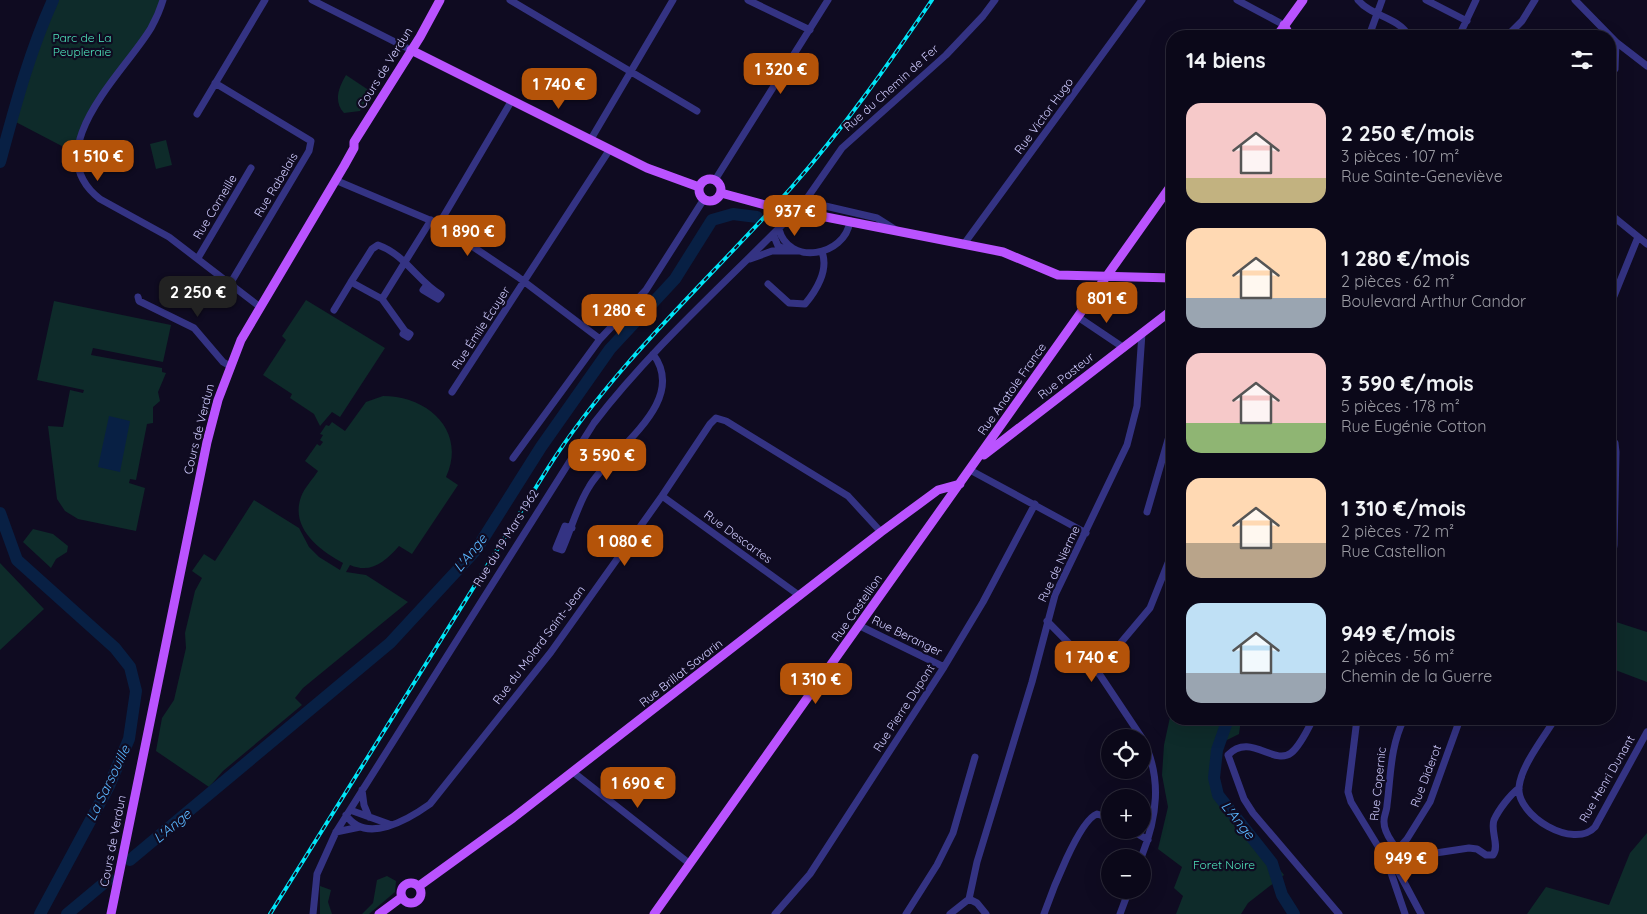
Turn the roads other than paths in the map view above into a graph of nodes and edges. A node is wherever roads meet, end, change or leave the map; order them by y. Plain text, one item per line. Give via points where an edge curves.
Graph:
1 (162, 0) edge
2 (265, 0) edge
3 (312, 0) edge
4 (440, 0) edge
5 (510, 0) edge
6 (673, 0) edge
7 (748, 0) edge
8 (828, 0) edge
9 (995, 0) edge
10 (1142, 0) edge
11 (1237, 0) edge
12 (1303, 0) edge
13 (1358, 0) edge
14 (1382, 0) edge
15 (1426, 0) edge
16 (1476, 0) edge
17 (1535, 0) edge
18 (1575, 0) edge
19 (1376, 13) junction
20 (1467, 21) junction
21 (1284, 26) junction
22 (810, 30) junction
23 (1281, 30) edge
24 (1286, 30) edge
25 (1371, 30) edge
26 (1403, 30) edge
27 (1462, 30) edge
28 (1513, 30) edge
29 (1604, 30) edge
30 (1616, 42) edge
31 (411, 50) junction
32 (1647, 66) edge
33 (631, 72) junction
34 (214, 83) junction
35 (512, 100) junction
36 (697, 111) dead end
37 (197, 114) dead end
38 (590, 139) junction
39 (610, 149) junction
40 (251, 168) dead end
41 (335, 180) junction
42 (715, 180) junction
43 (699, 187) junction
44 (1166, 192) edge
45 (721, 193) junction
46 (810, 198) junction
47 (704, 199) junction
48 (1616, 219) edge
49 (431, 220) junction
50 (850, 221) junction
51 (439, 224) junction
52 (897, 230) junction
53 (776, 231) junction
54 (1638, 237) junction
55 (964, 244) junction
56 (1647, 244) edge
57 (789, 251) junction
58 (803, 251) junction
59 (822, 252) junction
60 (198, 258) junction
61 (405, 260) junction
62 (743, 262) junction
63 (1106, 277) junction
64 (1166, 278) edge
65 (351, 282) junction
66 (524, 282) junction
67 (230, 284) junction
68 (768, 284) dead end
69 (426, 286) dead end
70 (1616, 291) edge
71 (138, 297) dead end
72 (382, 299) junction
73 (260, 307) junction
74 (334, 310) dead end
75 (1166, 315) edge
76 (1078, 317) junction
77 (405, 331) dead end
78 (1142, 333) junction
79 (600, 339) junction
80 (1124, 348) junction
81 (653, 354) junction
82 (230, 366) junction
83 (452, 392) dead end
84 (1166, 447) edge
85 (513, 458) dead end
86 (976, 462) junction
87 (970, 470) junction
88 (960, 484) junction
89 (662, 496) junction
90 (1035, 504) junction
91 (1147, 512) dead end
92 (572, 528) dead end
93 (881, 532) junction
94 (1086, 533) junction
95 (1166, 568) edge
96 (800, 596) junction
97 (1047, 621) junction
98 (860, 626) junction
99 (944, 666) junction
100 (1097, 671) junction
101 (1309, 725) edge
102 (1356, 725) edge
103 (1402, 725) edge
104 (1458, 725) edge
105 (1551, 725) edge
106 (1136, 729) edge
107 (1647, 732) edge
108 (975, 757) dead end
109 (1151, 763) edge
110 (573, 772) junction
111 (1519, 788) junction
112 (362, 790) junction
113 (348, 812) junction
114 (1101, 815) edge
115 (368, 817) junction
116 (391, 825) junction
117 (361, 827) junction
118 (336, 832) junction
119 (1148, 840) joint
120 (1145, 849) edge
121 (1395, 852) junction
122 (1387, 861) junction
123 (690, 864) junction
124 (419, 886) junction
125 (402, 897) junction
126 (969, 899) junction
127 (1126, 899) edge
128 (111, 914) edge
129 (313, 914) edge
130 (379, 914) edge
131 (654, 914) edge
132 (775, 914) edge
133 (906, 914) edge
134 (950, 914) edge
135 (986, 914) edge
136 (1044, 914) edge
137 (1120, 914) edge
138 (1338, 914) edge
139 (1405, 914) edge
140 (1421, 914) edge

1 - 60 street via 150,30 110,81 88,119 77,154 83,179 95,195 169,237
2 - 34 street
3 - 31 street
4 - 31 main road, Cours de Verdun
5 - 33 street
6 - 33 street
7 - 22 street
8 - 22 street
9 - 46 street, Rue du Chemin de Fer via 946,55 849,141 816,182
10 - 55 street, Rue Victor Hugo
11 - 21 street
12 - 21 main road
13 - 19 street
14 - 19 street
15 - 20 street
16 - 20 street
17 - 28 street
18 - 29 street
19 - 25 street
19 - 26 street via 1397,23
20 - 27 street
21 - 23 main road
21 - 24 main road
22 - 42 street
30 - 32 street
31 - 35 main road
31 - 41 main road, Cours de Verdun via 354,142 354,148
33 - 36 street
33 - 38 street
34 - 37 street
34 - 67 street, Rue Rabelais via 311,141 309,151
35 - 38 main road
35 - 51 street
38 - 39 main road
39 - 43 main road via 658,173
39 - 66 street, Rue Émile Écuyer
40 - 60 street, Rue Corneille
41 - 49 street
41 - 73 main road, Cours de Verdun
42 - 43 main road via 706,180
42 - 45 main road via 720,184
43 - 47 main road
44 - 63 main road, Rue Anatole France
45 - 47 main road via 712,201
45 - 50 main road
46 - 52 street via 821,205 883,220
46 - 53 street, Rue du 19 Mars 1962, bridge
47 - 79 street via 646,290
48 - 54 street
49 - 51 street
49 - 61 street
50 - 52 main road
50 - 59 street via 844,235
51 - 66 street
52 - 55 main road
53 - 57 street via 778,246
53 - 58 street via 786,245
53 - 62 street, Rue du 19 Mars 1962
54 - 56 street
54 - 70 street
55 - 63 main road via 1003,252 1058,276
57 - 58 street
57 - 62 street via 766,253
58 - 59 street
59 - 68 street via 825,260 823,271 804,304 789,303
60 - 67 street
61 - 65 street via 376,245
61 - 69 street
61 - 72 street
62 - 81 street, Rue du 19 Mars 1962
63 - 64 main road
63 - 76 main road, Rue Anatole France
65 - 72 street
65 - 74 street
66 - 79 street
66 - 83 street, Rue Émile Écuyer
67 - 73 street
71 - 82 street via 139,301 194,328
72 - 77 street
73 - 82 main road, Cours de Verdun
75 - 78 main road, Rue Pasteur
76 - 80 street
76 - 86 main road, Rue Anatole France
78 - 80 main road, Rue Pasteur
78 - 94 street, Rue de Nierme via 1137,406 1128,445
79 - 85 street
80 - 86 main road, Rue Pasteur
81 - 92 street via 663,377 661,394 635,435 588,488
81 - 112 street, Rue du 19 Mars 1962 via 611,401 567,463
82 - 128 main road, Cours de Verdun via 207,442
84 - 91 street
86 - 87 main road, Rue Castellion
87 - 88 main road, Rue Castellion
87 - 90 street
88 - 93 main road, Rue Brillat Savarin via 938,490
88 - 98 main road, Rue Castellion
89 - 93 street, Rue du Molard Saint-Jean via 716,418 848,496
89 - 96 street, Rue Descartes
89 - 116 street, Rue du Molard Saint-Jean via 551,652 430,804 410,818
90 - 94 street
90 - 99 street, Rue Pierre Dupont via 983,602
93 - 96 main road, Rue Brillat Savarin
94 - 97 street, Rue de Nierme via 1055,595
95 - 100 street via 1150,608
96 - 110 main road, Rue Brillat Savarin
97 - 100 street
97 - 126 street, Rue de Nierme
98 - 99 street, Rue Beranger
98 - 123 main road, Rue Castellion
99 - 132 street, Rue Pierre Dupont via 810,874
100 - 106 street
101 - 138 street via 1291,753 1284,755 1246,745 1234,748 1228,755 1244,799 1253,813
102 - 122 street via 1348,792
103 - 121 street, Rue Copernic via 1392,748 1384,820
104 - 121 street, Rue Diderot via 1430,802 1416,827
105 - 111 street via 1522,774
107 - 111 street, Rue Henri Dunant via 1595,826 1585,835 1564,834 1535,817 1524,806
108 - 133 street via 953,832
109 - 119 street via 1156,795 1155,816
110 - 123 street
110 - 124 main road, Rue Brillat Savarin
111 - 121 street via 1494,820 1496,847 1493,855 1473,848 1409,856
112 - 113 street, Rue du 19 Mars 1962
112 - 115 street
113 - 115 street
113 - 117 street via 351,822
113 - 118 street, Rue du 19 Mars 1962
114 - 136 street via 1097,814 1086,821
115 - 116 street
116 - 117 street, Rue du Molard Saint-Jean
117 - 118 street, Rue du Molard Saint-Jean
118 - 129 street, Rue du 19 Mars 1962 via 317,874
119 - 120 street
121 - 122 street, Rue Diderot
121 - 140 street, Rue Copernic via 1396,867
122 - 139 street
123 - 131 main road, Rue Castellion
124 - 125 main road, Rue Brillat Savarin via 406,884
124 - 125 main road, Rue Brillat Savarin via 422,892 418,901 409,902
125 - 130 main road, Rue Brillat Savarin
126 - 134 street
126 - 135 street
127 - 137 street

